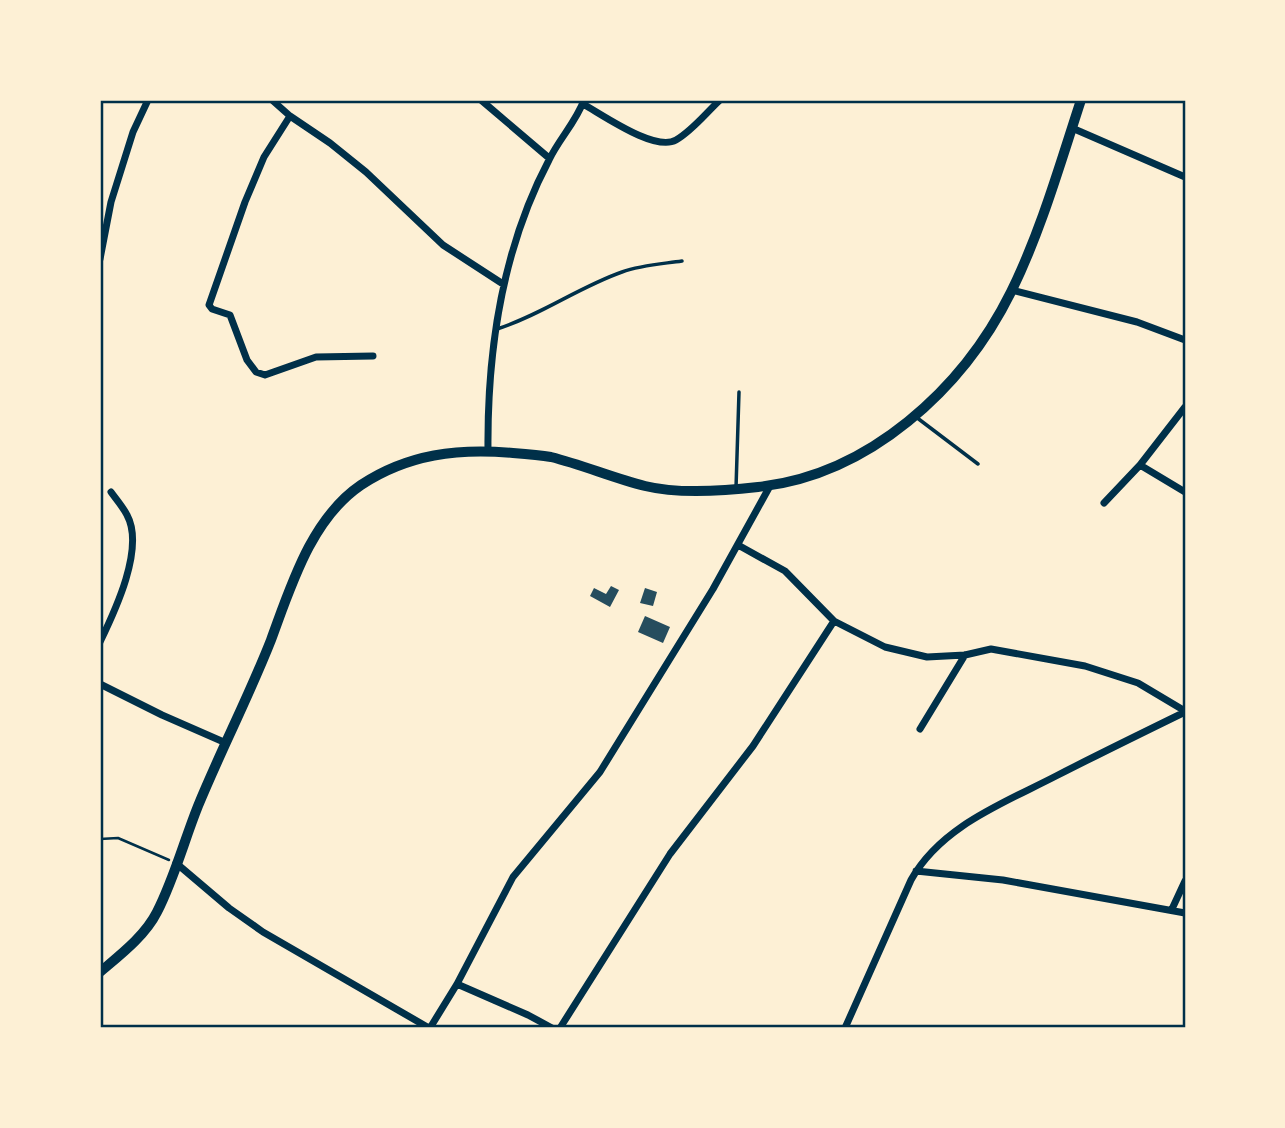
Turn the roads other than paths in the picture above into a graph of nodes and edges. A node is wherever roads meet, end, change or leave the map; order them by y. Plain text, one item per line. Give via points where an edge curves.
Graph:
1 (137, 100) edge
2 (272, 100) edge
3 (481, 100) edge
4 (720, 100) edge
5 (1081, 100) edge
6 (147, 102) edge
7 (583, 102) edge
8 (290, 116) junction
9 (1072, 128) junction
10 (549, 158) junction
11 (1185, 177) edge
12 (103, 228) edge
13 (100, 259) edge
14 (682, 261) dead end
15 (503, 285) junction
16 (1012, 290) junction
17 (495, 330) junction
18 (1185, 340) edge
19 (373, 356) dead end
20 (739, 392) dead end
21 (1185, 407) edge
22 (916, 416) junction
23 (488, 451) junction
24 (978, 464) dead end
25 (1140, 465) junction
26 (770, 486) junction
27 (736, 490) junction
28 (111, 492) dead end
29 (1185, 492) edge
30 (1104, 503) dead end
31 (738, 545) junction
32 (834, 621) junction
33 (100, 642) edge
34 (965, 655) junction
35 (100, 684) edge
36 (1185, 711) edge
37 (920, 729) dead end
38 (226, 743) junction
39 (176, 863) junction
40 (916, 871) junction
41 (1185, 881) edge
42 (1172, 909) junction
43 (1185, 913) edge
44 (100, 972) edge
45 (457, 984) junction
46 (429, 1028) edge
47 (552, 1028) edge
48 (560, 1028) edge
49 (845, 1028) edge

1 - 6 street
2 - 8 street
3 - 10 street
4 - 7 street via 667,144 650,140
5 - 9 main road
6 - 12 street
7 - 10 street
8 - 15 street via 366,172 443,245
8 - 19 street via 264,157 209,305 230,315 247,360 265,375 316,357
9 - 11 street
9 - 16 main road
10 - 15 street via 516,237
12 - 13 street
14 - 17 lane via 618,273 521,322
15 - 17 street
16 - 18 street via 1138,322
16 - 22 main road via 962,368
17 - 23 street
20 - 27 lane
21 - 25 street
22 - 24 lane
22 - 26 main road via 840,464
23 - 27 main road via 547,457 649,487
23 - 38 main road via 434,455 394,467 338,505 312,542
25 - 29 street
25 - 30 street
26 - 27 main road
26 - 31 street
28 - 33 street via 128,516 132,550 115,610
31 - 32 street via 785,571
31 - 45 street via 600,772 513,877
32 - 34 street via 885,647 927,657
32 - 48 street via 753,746 670,854
34 - 36 street via 991,649 1085,666 1138,683
34 - 37 street
35 - 38 street
36 - 40 street via 982,811 940,844
38 - 39 main road
39 - 44 main road via 156,914
39 - 46 street via 263,932
40 - 42 street via 1003,880
40 - 49 street
41 - 42 street
42 - 43 street
45 - 46 street
45 - 47 street

